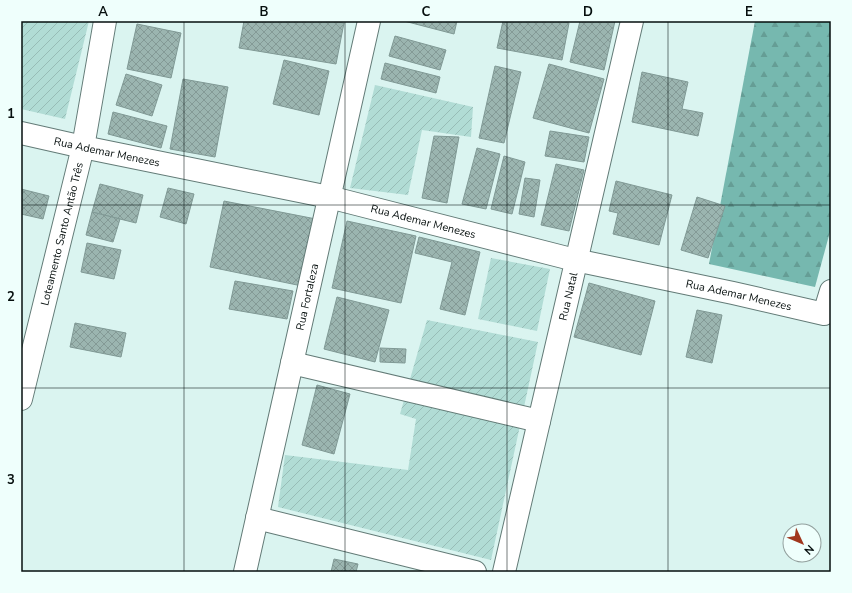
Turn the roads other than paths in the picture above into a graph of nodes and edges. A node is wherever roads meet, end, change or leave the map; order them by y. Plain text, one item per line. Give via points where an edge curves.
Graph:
1 (105, 21) edge
2 (368, 21) edge
3 (632, 21) edge
4 (21, 133) edge
5 (83, 146) junction
6 (329, 197) junction
7 (575, 260) junction
8 (831, 291) edge
9 (292, 364) junction
10 (21, 399) edge
11 (539, 421) junction
12 (257, 518) junction
13 (244, 572) edge
14 (475, 572) edge
15 (504, 572) edge

1 - 5 street, Loteamento Santo Antão Três
2 - 6 street, Rua Fortaleza
3 - 7 street, Rua Natal
4 - 5 street, Rua Ademar Menezes
5 - 6 street, Rua Ademar Menezes
5 - 10 street, Loteamento Santo Antão Três
6 - 7 street, Rua Ademar Menezes
6 - 9 street, Rua Fortaleza
7 - 8 street, Rua Ademar Menezes via 824,314
7 - 11 street, Rua Natal
9 - 11 street
9 - 12 street, Rua Fortaleza
11 - 15 street, Rua Natal
12 - 13 street, Rua Fortaleza
12 - 14 street

